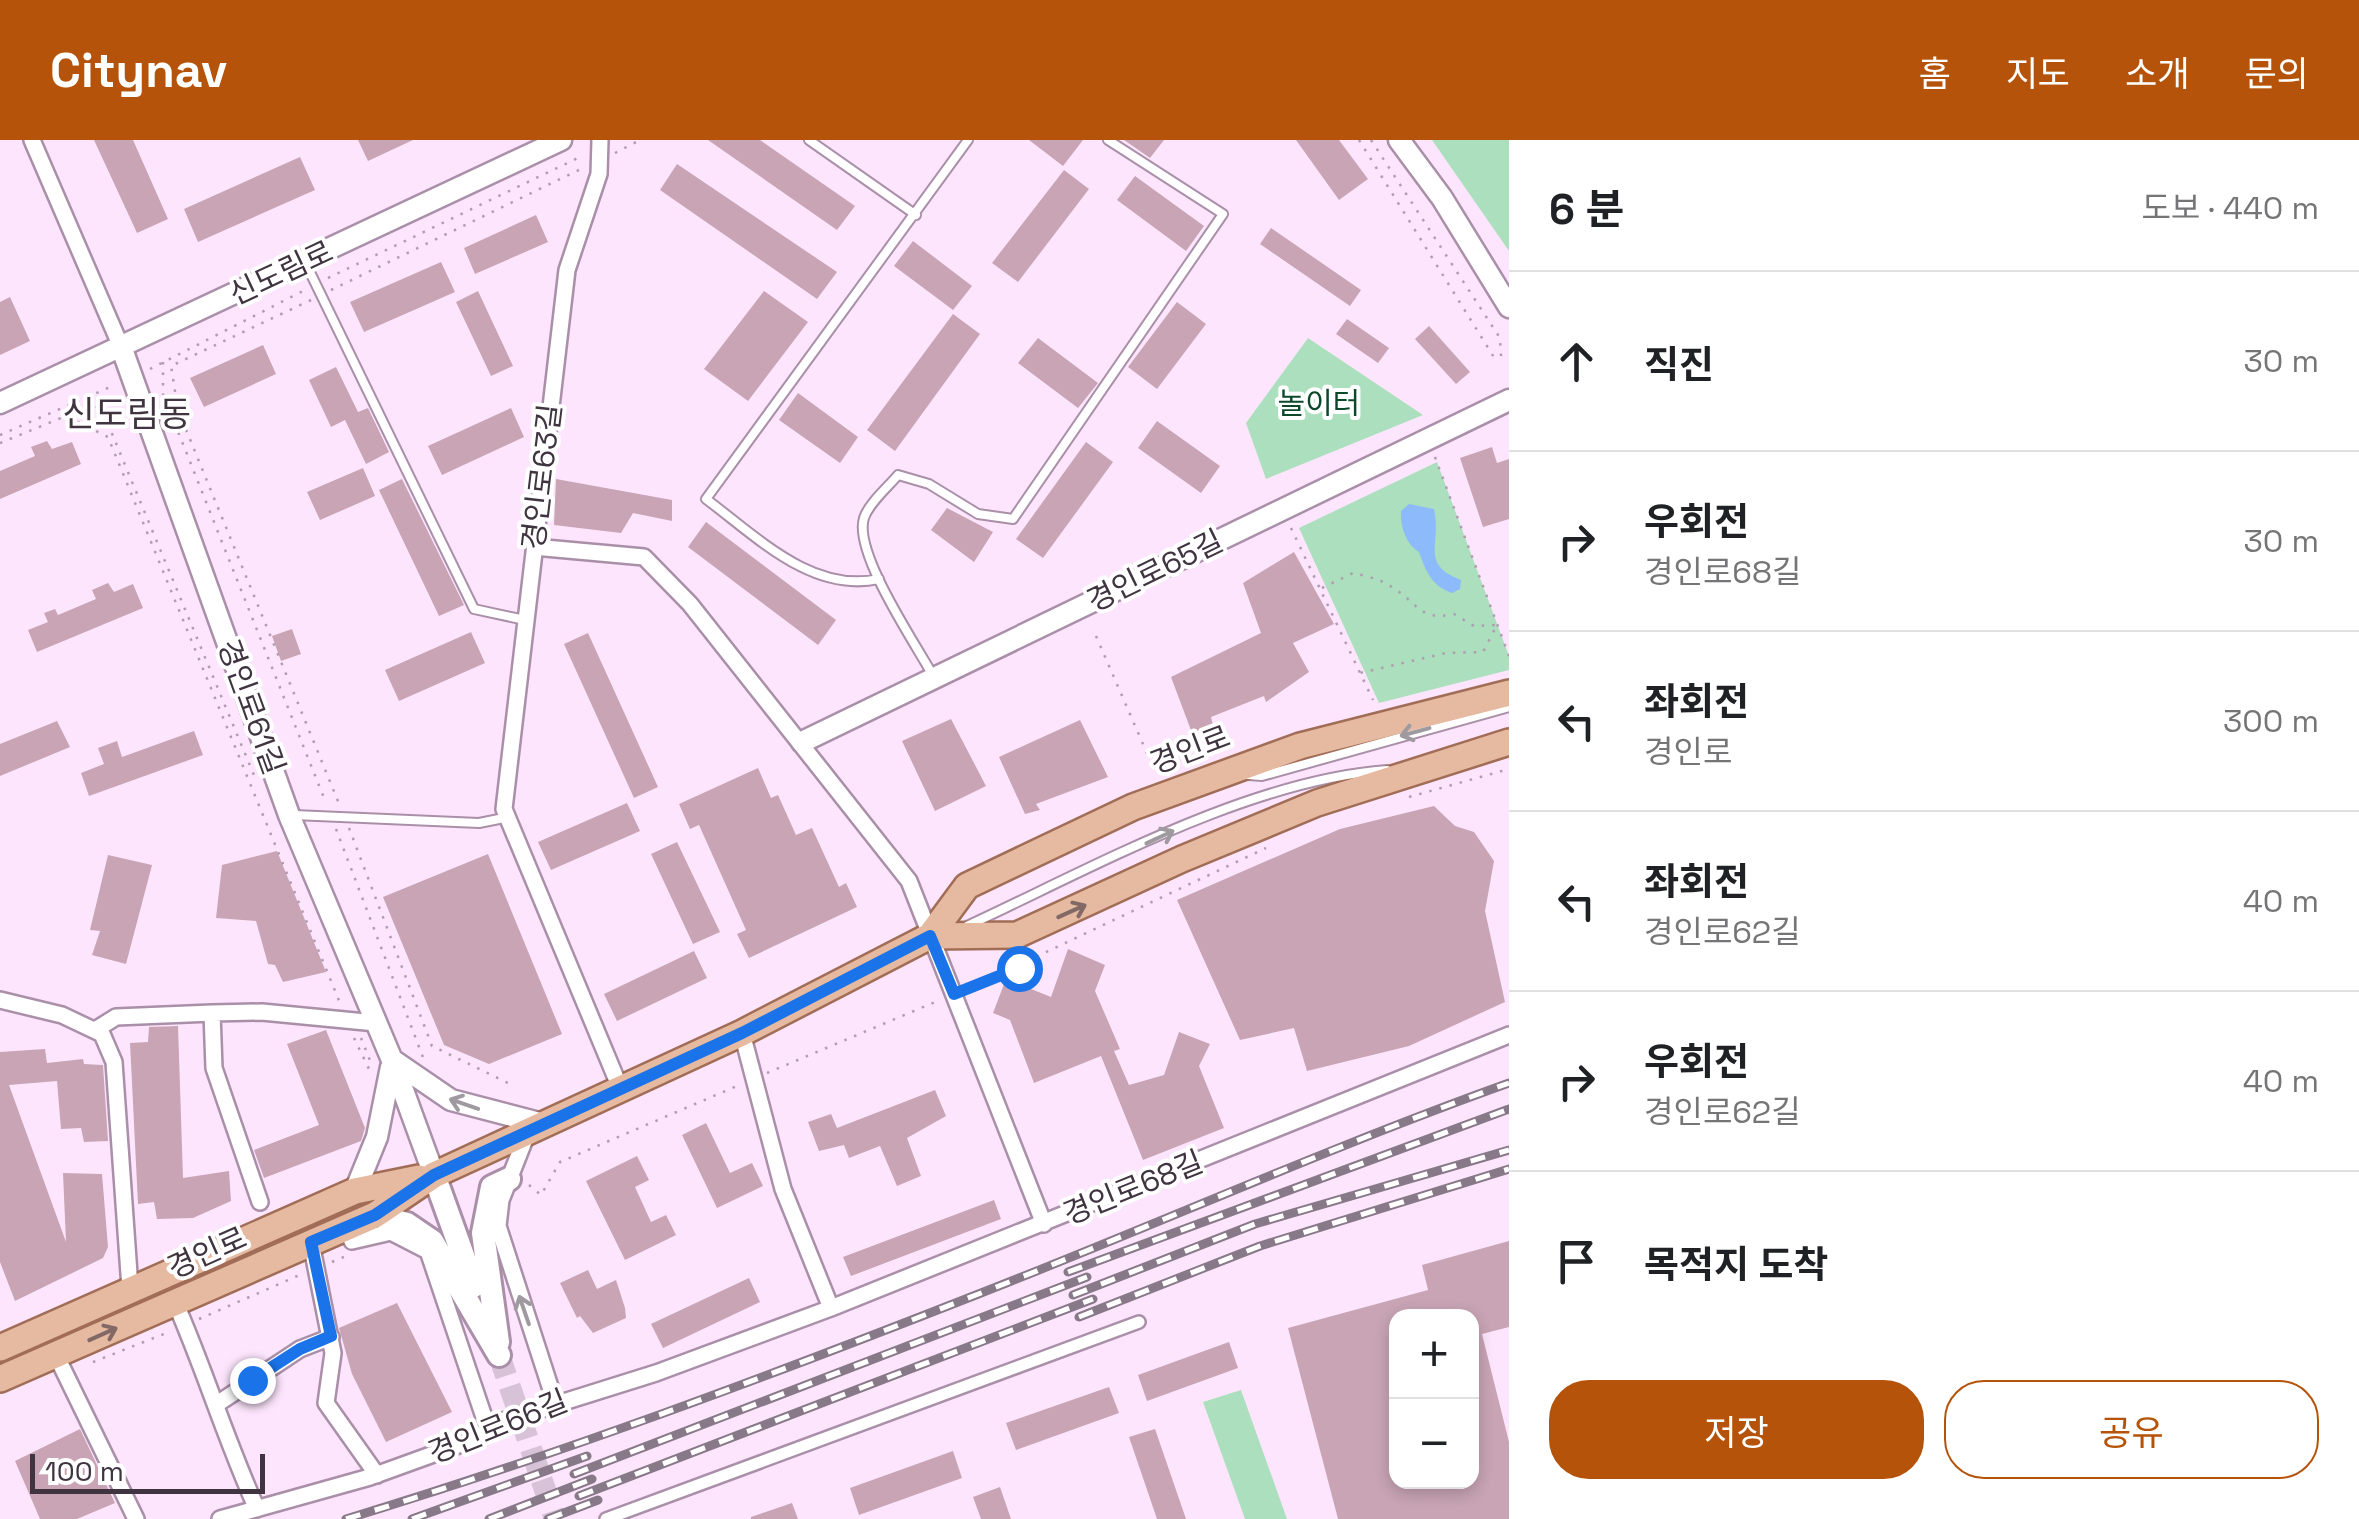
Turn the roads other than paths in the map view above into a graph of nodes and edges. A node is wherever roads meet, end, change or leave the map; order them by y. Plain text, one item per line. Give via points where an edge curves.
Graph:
1 (32, 140) edge
2 (600, 140) edge
3 (810, 140) edge
4 (968, 140) edge
5 (1108, 140) edge
6 (1398, 140) edge
7 (549, 143) edge
8 (916, 215) junction
9 (305, 262) junction
10 (1509, 308) edge
11 (122, 348) junction
12 (1509, 400) edge
13 (0, 403) edge
14 (534, 546) junction
15 (879, 579) junction
16 (525, 620) junction
17 (934, 678) junction
18 (1509, 693) edge
19 (1509, 707) edge
20 (802, 742) junction
21 (1509, 742) edge
22 (1216, 774) junction
23 (290, 815) junction
24 (504, 818) junction
25 (937, 936) junction
26 (0, 1000) edge
27 (212, 1014) junction
28 (376, 1023) junction
29 (95, 1030) junction
30 (742, 1033) junction
31 (1509, 1035) edge
32 (392, 1060) junction
33 (621, 1090) junction
34 (537, 1129) junction
35 (434, 1175) junction
36 (509, 1178) junction
37 (356, 1191) junction
38 (260, 1202) dead end
39 (375, 1215) junction
40 (1044, 1224) junction
41 (346, 1228) junction
42 (311, 1242) junction
43 (130, 1288) junction
44 (176, 1302) junction
45 (831, 1308) junction
46 (1139, 1322) dead end
47 (331, 1336) junction
48 (0, 1348) edge
49 (56, 1356) junction
50 (499, 1356) junction
51 (4, 1376) edge
52 (556, 1402) junction
53 (217, 1404) junction
54 (487, 1426) junction
55 (377, 1475) junction
56 (257, 1508) junction
57 (136, 1519) edge
58 (220, 1519) edge
59 (606, 1519) edge

1 - 11 street
2 - 14 street, 경인로63길 via 599,174 567,270
3 - 8 lane
4 - 8 lane
5 - 15 lane via 1224,214 1013,518 978,514 929,484 898,475 864,516 862,531
6 - 10 street
7 - 9 street, 신도림로
8 - 15 lane via 706,499 798,567 852,585
9 - 11 street, 신도림로
9 - 16 lane via 474,609
11 - 13 street, 신도림로
11 - 23 street, 경인로61길
12 - 17 street, 경인로65길
14 - 16 street, 경인로63길
14 - 20 street via 644,556
15 - 17 lane
16 - 24 street, 경인로63길
17 - 20 street, 경인로65길
18 - 22 main road, 경인로
19 -> 22 lane via 1262,776
20 - 25 street via 909,882
25 -> 21 main road, 경인로 via 1017,936 1300,810
22 - 25 main road, 경인로 via 966,886
23 - 24 lane via 479,823
23 - 28 street, 경인로61길
24 - 33 street, 경인로63길
25 - 30 main road, 경인로
25 - 40 street, 경인로68길
26 - 29 street
27 - 28 street
27 - 29 street via 116,1018
27 - 38 street, 경인로 via 214,1068
28 - 32 street, 경인로61길
29 - 43 street, 경인로 via 114,1062
30 - 33 main road, 경인로
30 - 45 street via 784,1189
31 - 40 street, 경인로68길
34 -> 32 street via 451,1100
32 - 35 street, 경인로61길
32 - 37 street via 377,1137
33 - 34 main road, 경인로
34 - 35 main road, 경인로
34 - 36 street
35 - 37 main road, 경인로
35 - 39 main road, 경인로
35 - 50 main road
36 - 50 main road via 492,1187 484,1233
52 -> 36 street via 498,1226
37 - 43 main road, 경인로
37 - 48 lane via 328,1214 68,1328
39 - 41 main road, 경인로
39 - 50 main road via 407,1224 432,1241
40 - 45 street, 경인로66길
41 - 42 main road, 경인로
41 - 54 street via 352,1242 391,1232 428,1251
42 - 44 main road, 경인로
42 - 47 street
43 - 48 main road, 경인로
49 -> 44 main road, 경인로
44 - 53 street
45 - 52 street, 경인로66길
46 - 59 street
47 - 53 street
47 - 55 street via 326,1404
48 - 51 street
49 - 51 main road, 경인로
49 - 57 street
52 - 54 street, 경인로66길
53 - 56 street
54 - 55 street, 경인로66길 via 486,1435
55 - 56 street, 경인로66길
56 - 58 street, 경인로66길

